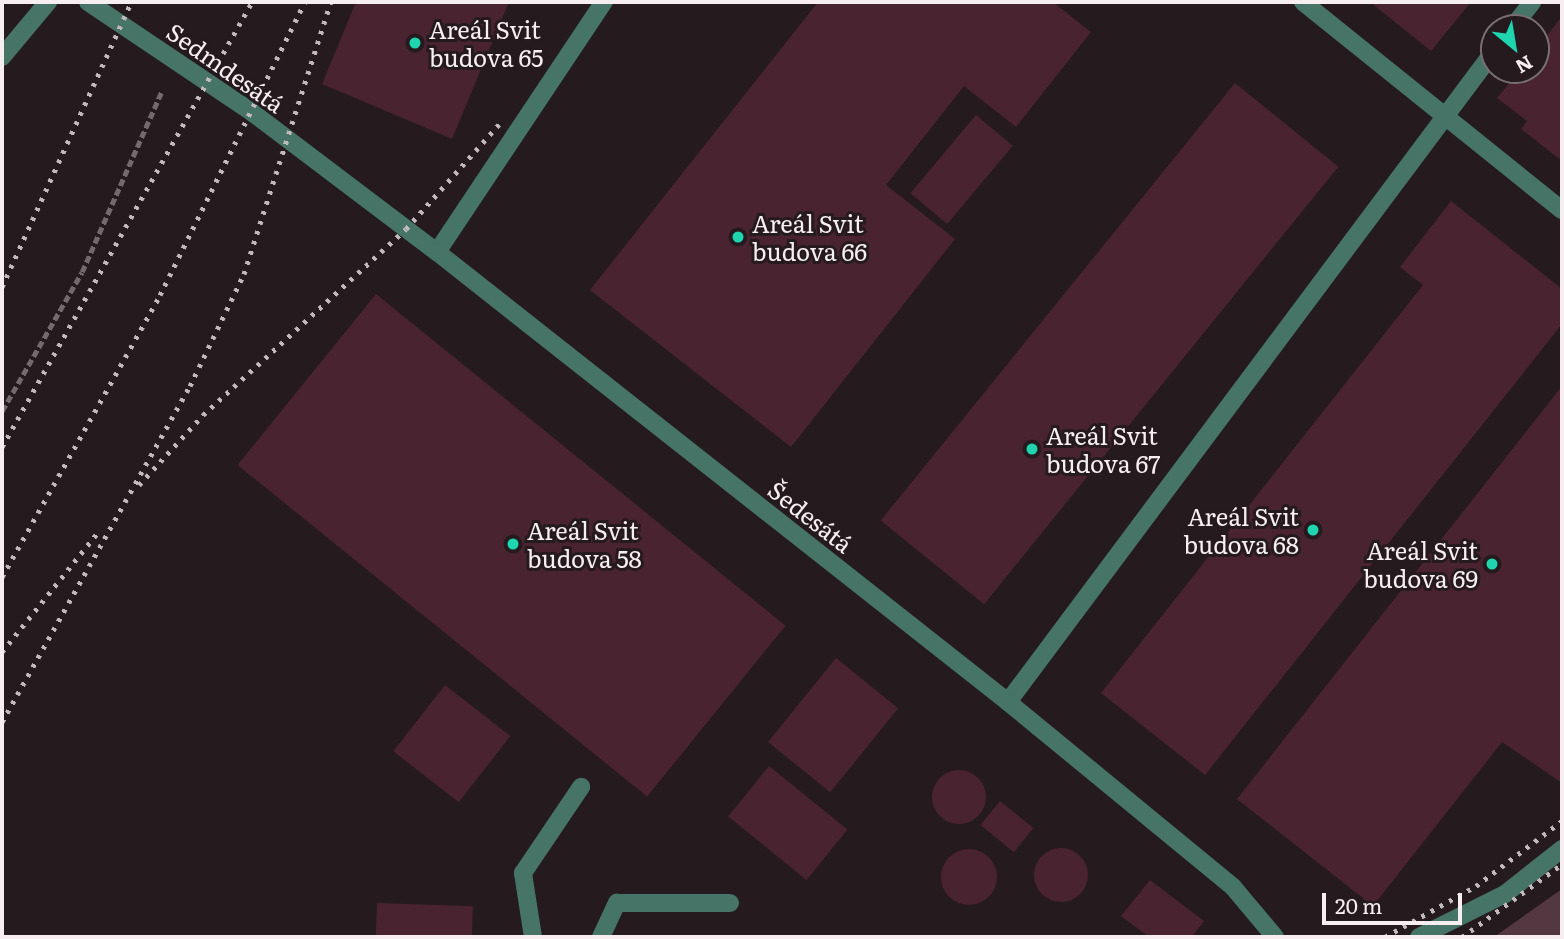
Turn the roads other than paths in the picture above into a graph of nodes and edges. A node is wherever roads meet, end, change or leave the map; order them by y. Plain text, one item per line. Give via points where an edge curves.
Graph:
1 (48, 2) edge
2 (88, 2) edge
3 (604, 2) edge
4 (1303, 2) edge
5 (2, 57) edge
6 (1480, 69) edge
7 (1445, 114) junction
8 (301, 150) joint
9 (1562, 210) edge
10 (437, 252) junction
11 (1008, 702) junction
12 (581, 787) dead end
13 (1562, 849) edge
14 (730, 903) dead end
15 (533, 937) edge
16 (601, 937) edge
17 (1275, 937) edge
18 (1419, 937) edge

1 - 5 street
2 - 8 street, Sedmdesátá
3 - 10 street
4 - 7 street
6 - 7 street
7 - 9 street
7 - 11 street
8 - 10 street, Šedesátá
10 - 11 street, Šedesátá
11 - 17 street, Šedesátá via 1233,887
12 - 15 street via 523,873
13 - 18 street via 1505,894
14 - 16 street via 617,903

